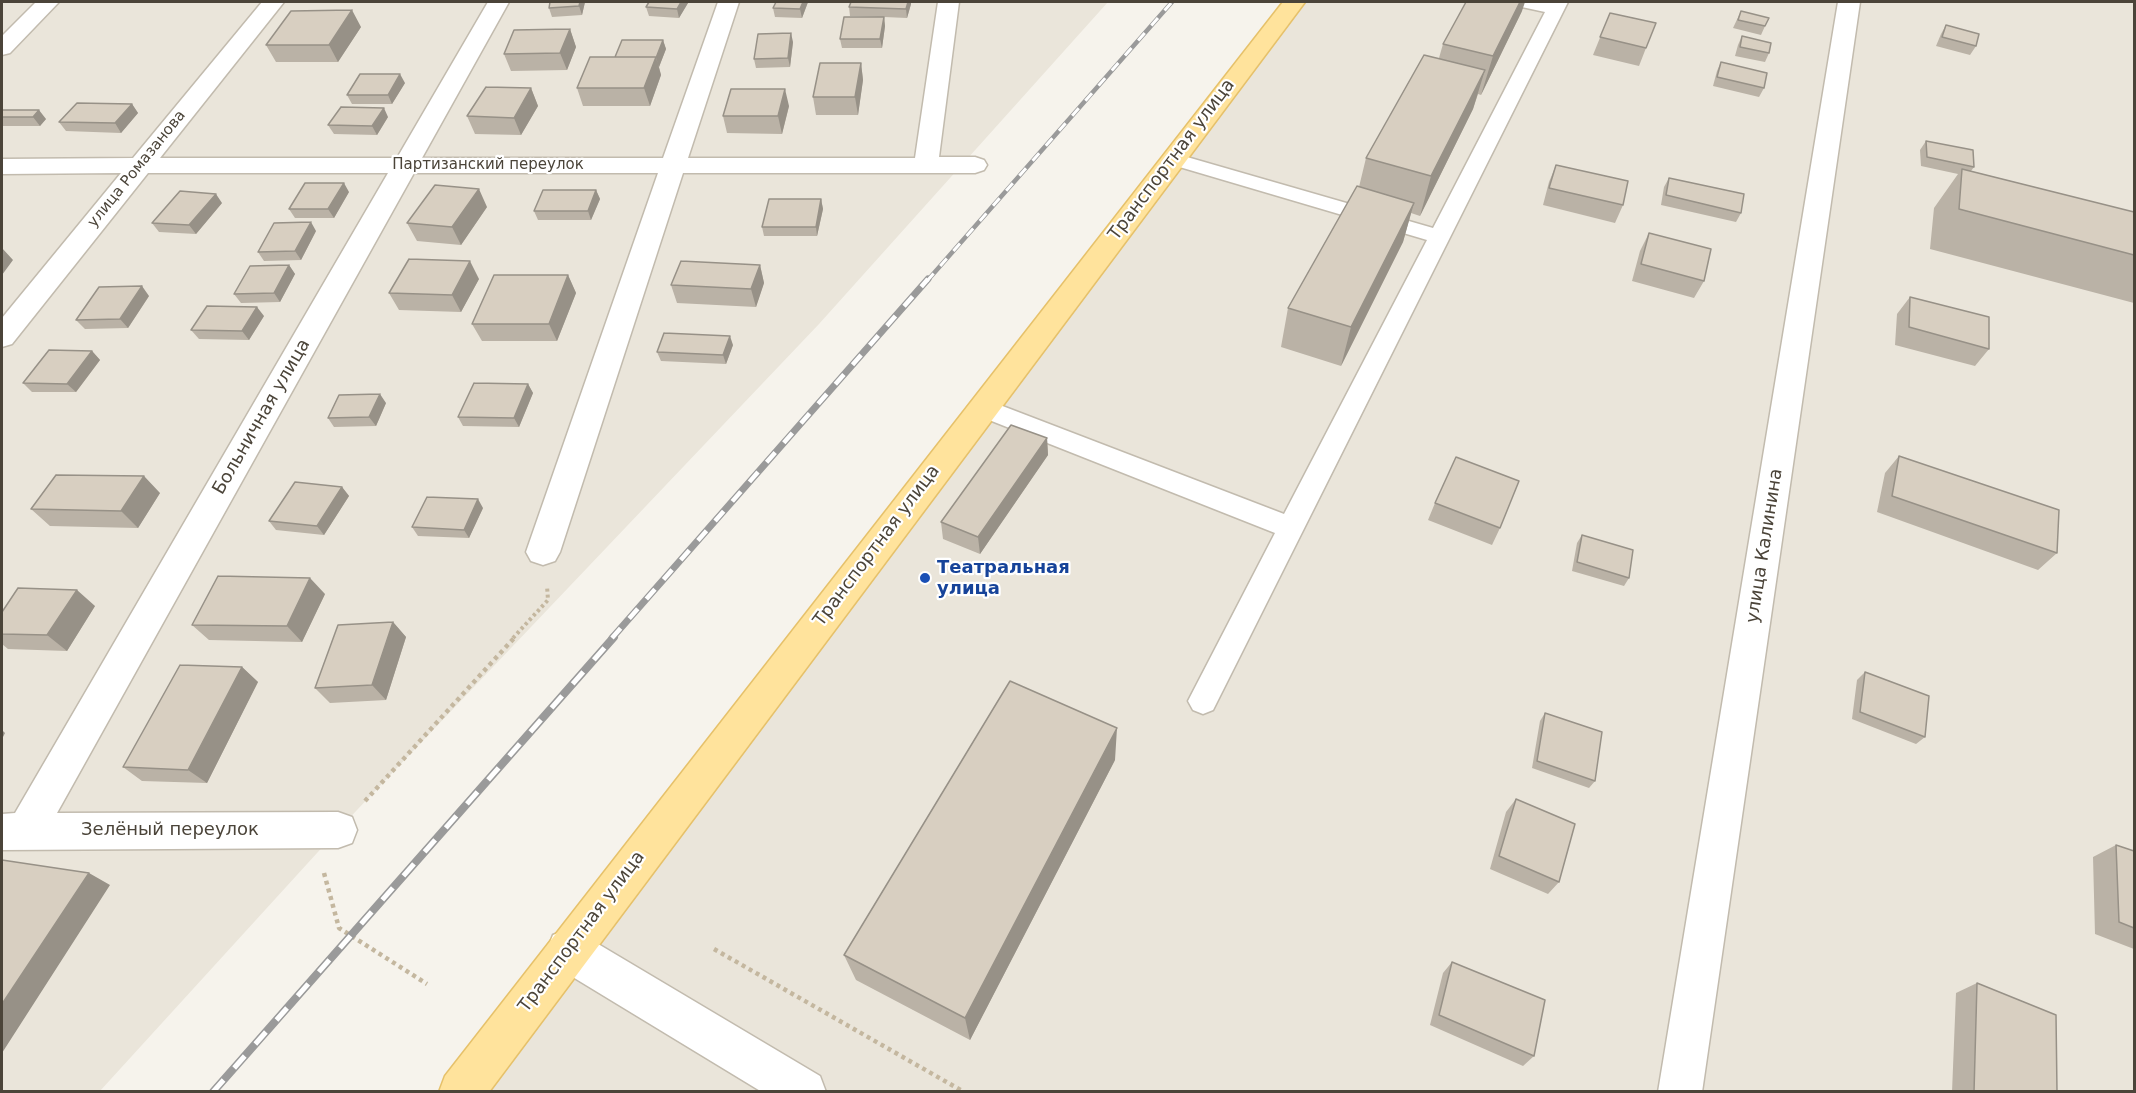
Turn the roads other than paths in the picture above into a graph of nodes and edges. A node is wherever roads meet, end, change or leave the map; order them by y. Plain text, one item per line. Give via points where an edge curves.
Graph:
1 (48, 2) edge
2 (273, 2) edge
3 (498, 2) edge
4 (728, 2) edge
5 (949, 2) edge
6 (1294, 2) edge
7 (1523, 2) edge
8 (1849, 2) edge
9 (1557, 5) edge
10 (2, 48) edge
11 (1173, 159) junction
12 (926, 164) junction
13 (405, 165) junction
14 (673, 165) junction
15 (975, 165) dead end
16 (2, 166) edge
17 (140, 166) junction
18 (1439, 237) junction
19 (2, 337) edge
20 (982, 408) junction
21 (1291, 528) junction
22 (543, 552) road end
23 (1203, 701) dead end
24 (338, 830) road end
25 (14, 832) edge
26 (568, 950) junction
27 (461, 1092) edge
28 (804, 1092) edge
29 (1680, 1092) edge

1 - 10 street
2 - 17 street, улица Ромазанова
3 - 13 street, Больничная улица
4 - 14 street
5 - 12 street
6 - 11 main road, Транспортная улица
7 - 9 lane
8 - 29 street, улица Калинина
9 - 18 lane
11 - 18 lane
11 - 20 main road, Транспортная улица
12 - 14 street, Партизанский переулок
12 - 15 street, Партизанский переулок
13 - 14 street, Партизанский переулок
13 - 17 street, Партизанский переулок
13 - 25 street, Больничная улица
14 - 22 street
16 - 17 street, Партизанский переулок
17 - 19 street, улица Ромазанова
18 - 21 lane
20 - 21 lane
20 - 26 main road, Транспортная улица
21 - 23 lane
24 - 25 street, Зелёный переулок
26 - 27 main road, Транспортная улица
26 - 28 street

